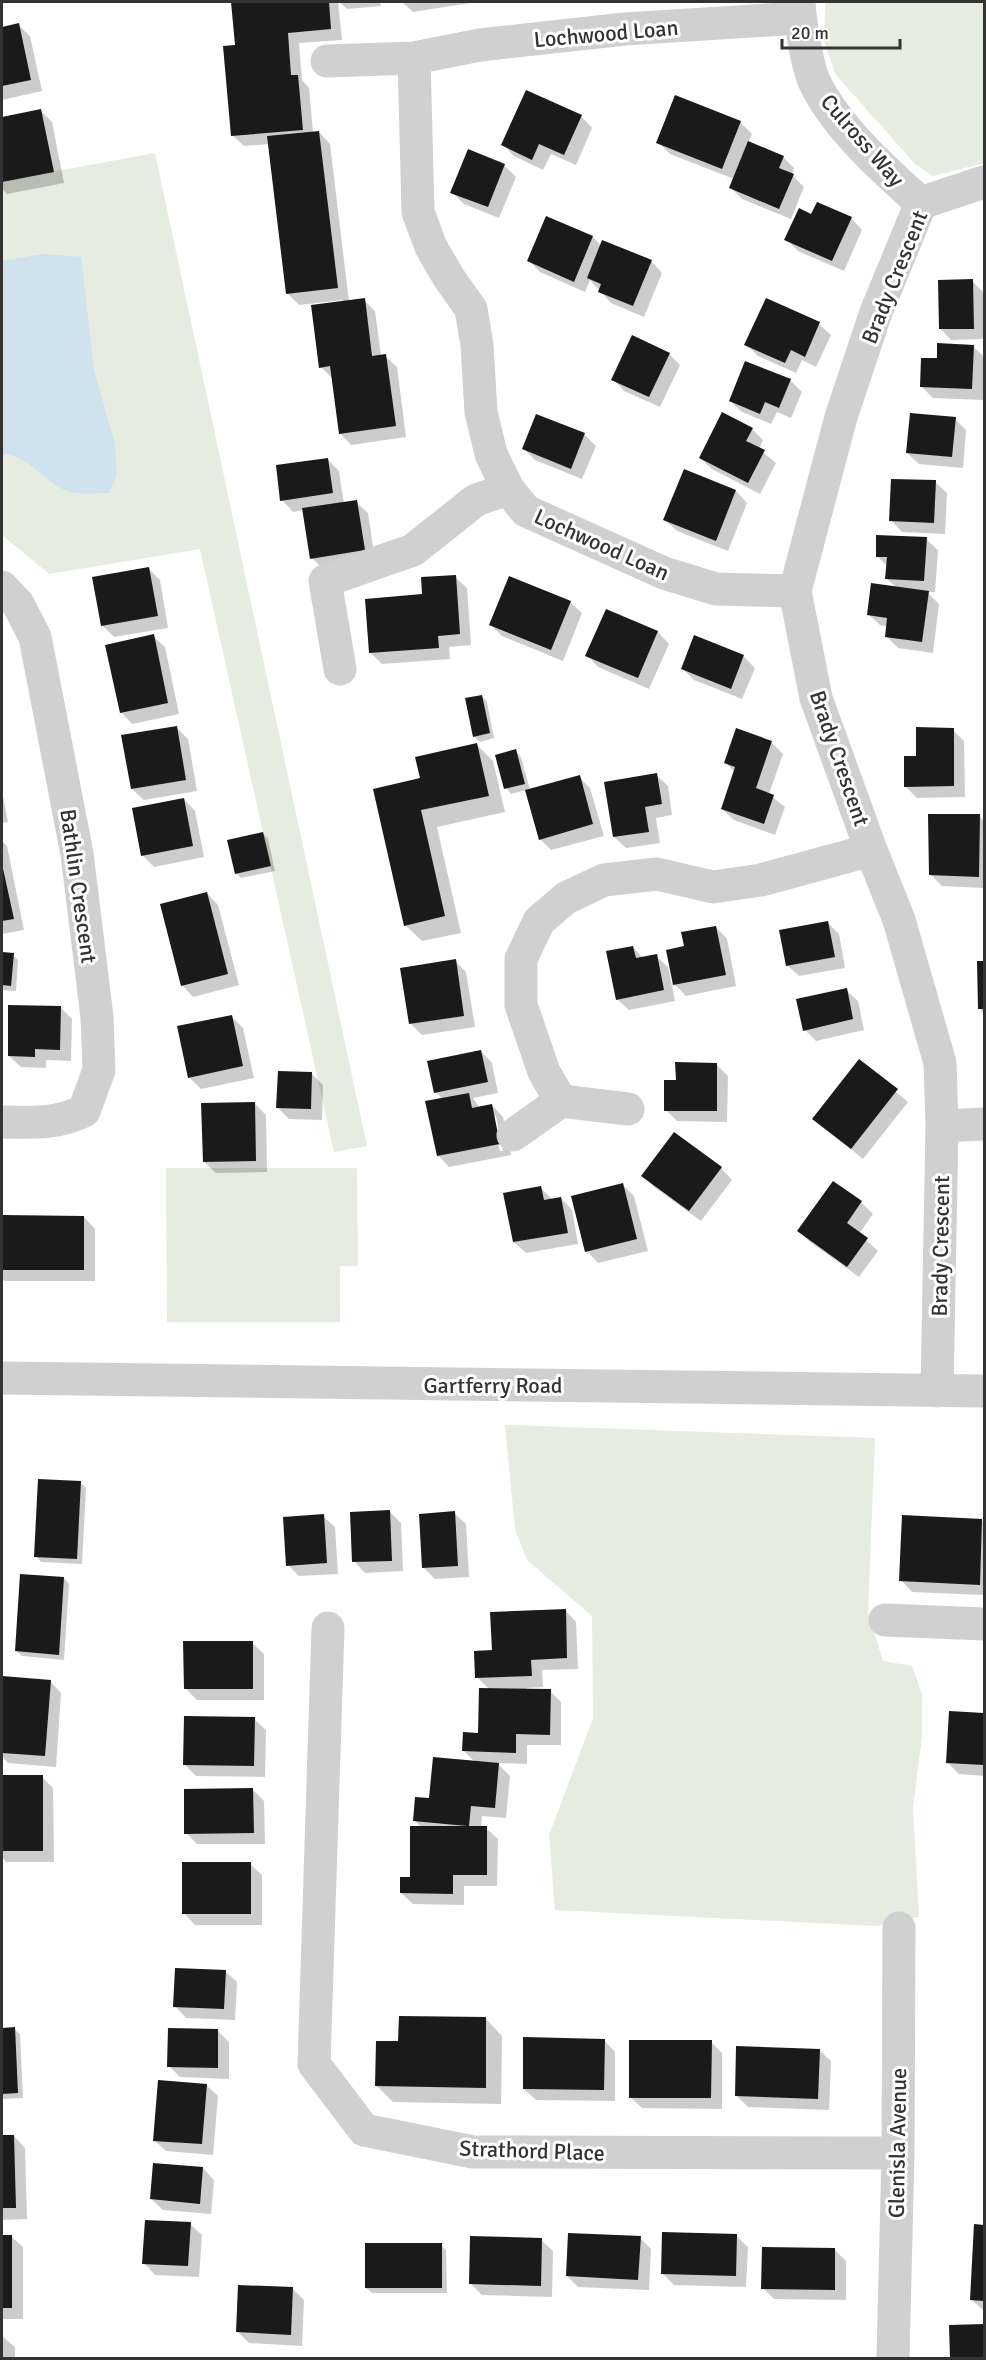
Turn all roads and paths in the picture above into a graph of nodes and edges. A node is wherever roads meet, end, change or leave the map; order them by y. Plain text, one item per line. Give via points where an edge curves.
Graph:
1 (799, 10) edge
2 (414, 58) junction
3 (327, 61) dead end
4 (984, 182) edge
5 (921, 203) junction
6 (508, 489) junction
7 (2, 587) edge
8 (795, 591) junction
9 (340, 669) dead end
10 (871, 850) junction
11 (561, 1101) junction
12 (628, 1108) dead end
13 (2, 1122) edge
14 (984, 1124) edge
15 (942, 1126) junction
16 (513, 1135) dead end
17 (2, 1378) edge
18 (938, 1391) junction
19 (984, 1391) edge
20 (885, 1620) dead end
21 (984, 1624) edge
22 (328, 1628) dead end
23 (899, 1928) dead end
24 (898, 2153) junction
25 (893, 2358) edge

1 - 2 street, Lochwood Loan via 480,45
1 - 5 street, Culross Way via 814,81 835,115
2 - 3 street, Lochwood Loan
2 - 6 street, Lochwood Loan via 418,212 431,247 471,309 481,412 491,454
4 - 5 street, Brady Crescent
5 - 8 street, Brady Crescent via 876,312 841,417
6 - 8 street, Lochwood Loan via 526,511 664,573 716,589
6 - 9 street via 476,500 413,550 326,581
7 - 13 street, Bathlin Crescent via 18,604 35,637 77,854 97,1017 99,1070 84,1111 66,1119
8 - 10 street, Brady Crescent via 816,698
10 - 11 street via 714,887 657,874 604,880 566,898 539,921 521,959 521,1005 544,1072
10 - 15 street, Brady Crescent via 899,920 940,1063
11 - 12 street
11 - 16 street
14 - 15 street
15 - 18 street, Brady Crescent
17 - 18 street, Gartferry Road
18 - 19 street, Gartferry Road
20 - 21 street
22 - 24 street, Strathord Place via 314,2064 364,2130 473,2152
23 - 24 street, Glenisla Avenue
24 - 25 street, Glenisla Avenue

